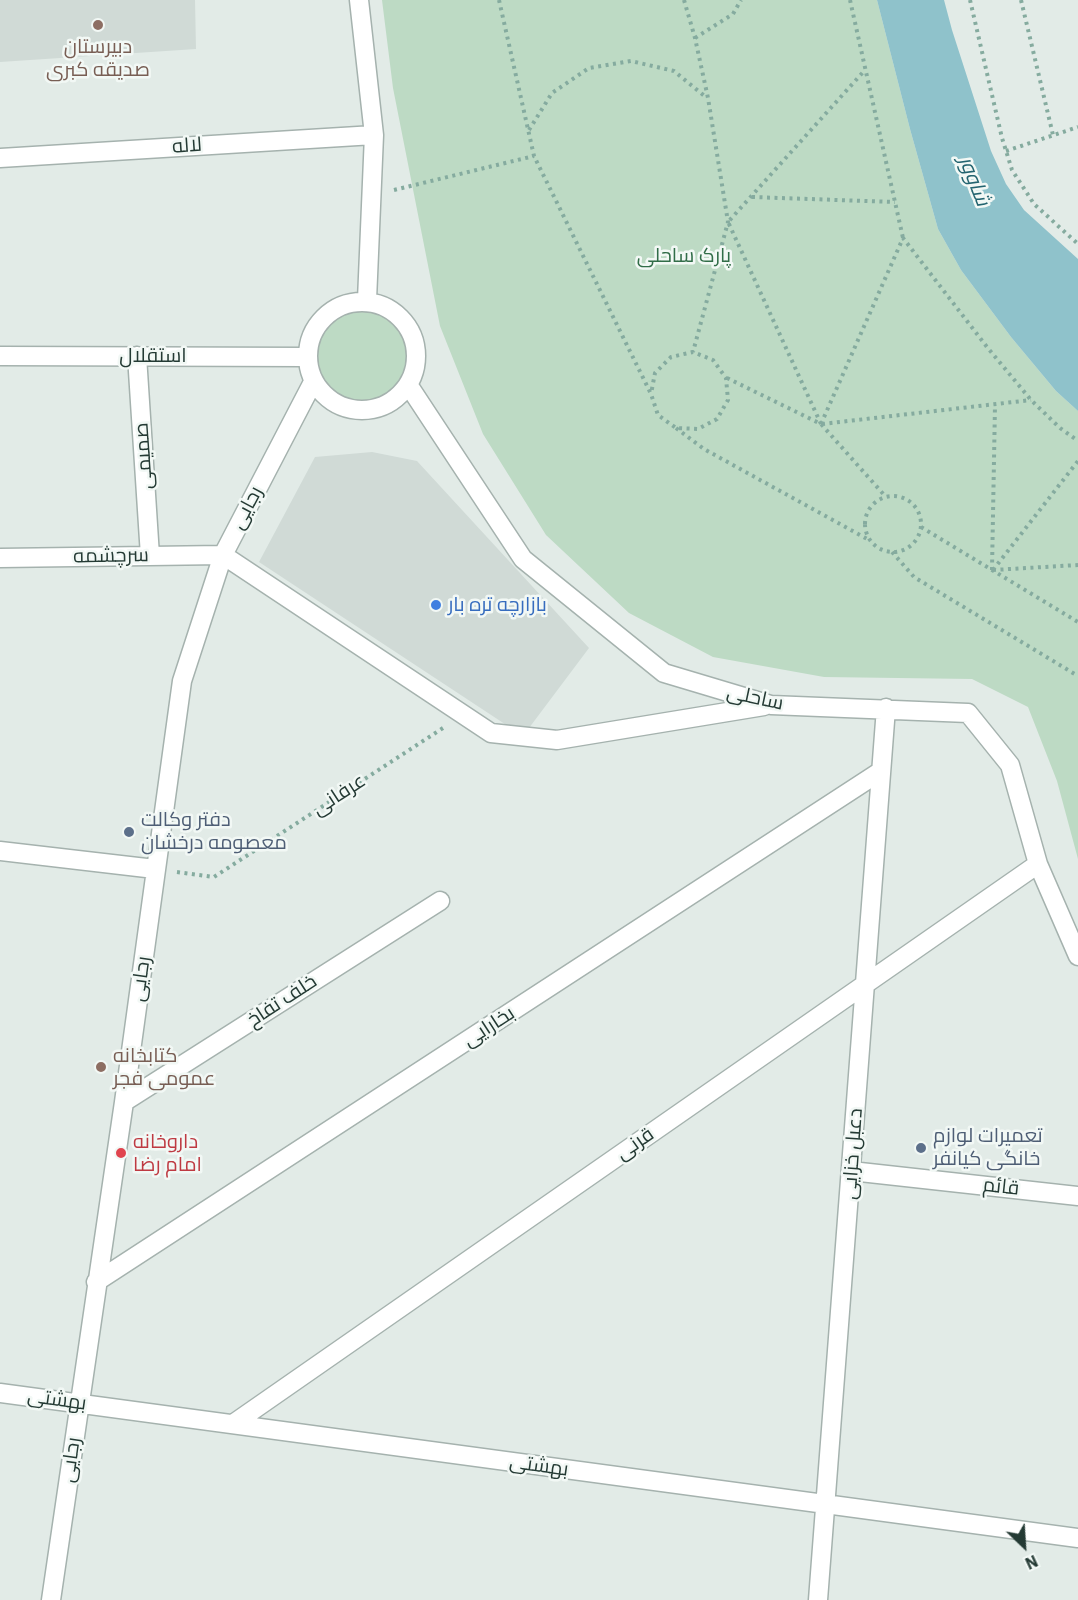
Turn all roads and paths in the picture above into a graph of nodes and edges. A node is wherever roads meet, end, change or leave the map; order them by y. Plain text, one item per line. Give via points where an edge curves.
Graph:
1 (358, 0) edge
2 (498, 0) edge
3 (684, 0) edge
4 (741, 0) edge
5 (850, 0) edge
6 (970, 0) edge
7 (1022, 0) edge
8 (695, 38) junction
9 (865, 70) junction
10 (708, 99) junction
11 (1078, 127) edge
12 (529, 130) junction
13 (374, 135) junction
14 (1053, 135) junction
15 (1006, 151) junction
16 (534, 156) junction
17 (0, 158) edge
18 (372, 196) junction
19 (750, 197) junction
20 (895, 202) junction
21 (728, 222) junction
22 (903, 238) junction
23 (1078, 244) edge
24 (367, 300) junction
25 (693, 352) junction
26 (0, 356) edge
27 (137, 356) junction
28 (306, 357) junction
29 (726, 378) junction
30 (313, 382) junction
31 (409, 386) junction
32 (651, 394) junction
33 (1031, 400) junction
34 (995, 405) junction
35 (821, 424) junction
36 (676, 428) junction
37 (1078, 441) edge
38 (1078, 461) edge
39 (886, 497) junction
40 (921, 528) junction
41 (869, 540) junction
42 (892, 552) junction
43 (223, 555) junction
44 (150, 556) junction
45 (0, 558) edge
46 (1078, 565) edge
47 (992, 570) junction
48 (1078, 622) edge
49 (1078, 676) edge
50 (771, 705) junction
51 (886, 708) junction
52 (464, 714) junction
53 (881, 771) junction
54 (0, 851) edge
55 (1038, 864) junction
56 (155, 869) junction
57 (440, 901) dead end
58 (1078, 956) edge
59 (865, 985) junction
60 (124, 1102) junction
61 (851, 1171) junction
62 (1078, 1196) edge
63 (96, 1282) junction
64 (0, 1392) edge
65 (79, 1403) junction
66 (233, 1424) junction
67 (826, 1504) junction
68 (1078, 1538) edge
69 (51, 1600) edge
70 (818, 1600) edge

1 - 13 street
2 - 12 path
3 - 8 path
4 - 8 path via 733,14
5 - 9 path
6 - 15 path
7 - 14 path
8 - 10 path
9 - 19 path
9 - 20 path
10 - 12 path via 674,71 631,61 589,68 552,93
10 - 21 path
11 - 14 path
12 - 16 path
13 - 17 street, لاله
13 - 18 street
14 - 15 path
15 - 23 path via 1012,170 1034,204
16 - 18 path
16 - 32 path
18 - 24 street
19 - 20 path
19 - 21 path
20 - 22 path
21 - 25 path
21 - 35 path
22 - 33 path
22 - 35 path
24 - 28 street via 337,306 314,327
24 - 31 street via 394,310 412,331 417,359
25 - 29 path via 713,360
25 - 32 path via 671,357 656,373
26 - 27 street, استقلال
27 - 28 street, استقلال
27 - 44 street, صمیمی
28 - 30 street
29 - 35 path
29 - 36 path via 728,400 717,419 698,429
30 - 31 street via 333,403 360,411 388,405
30 - 43 street, رجایی
31 - 50 street, ساحلی via 523,559 664,673
32 - 36 path via 658,415
33 - 34 path
33 - 37 path
34 - 35 path
34 - 47 path
35 - 39 path
36 - 41 path via 704,449
38 - 47 path
39 - 40 path via 899,497 911,503 919,514
39 - 41 path via 874,503 866,514
40 - 42 path via 906,549
40 - 47 path
41 - 42 path via 879,549
42 - 49 path via 914,578
43 - 44 street, سرچشمه
43 - 52 street
43 - 56 street, رجایی via 182,681
44 - 45 street, سرچشمه
46 - 47 path
47 - 48 path
50 - 51 street, ساحلی
50 - 52 street via 557,740 491,732
51 - 53 street, دعبل خزایی
51 - 55 street, ساحلی via 968,713 1010,765
52 - 56 path, عرفانی via 214,877
53 - 59 street, دعبل خزایی
53 - 63 street, بخارایی
54 - 56 street
55 - 58 street, ساحلی
55 - 59 street, قرنی
56 - 60 street, رجایی
57 - 60 street, خلف تفاخ
59 - 61 street, دعبل خزایی
59 - 66 street, قرنی
60 - 63 street, رجایی
61 - 62 street, قائم
61 - 67 street, دعبل خزایی
63 - 65 street, رجایی
64 - 65 street, بهشتی
65 - 66 street, بهشتی
65 - 69 street, رجایی
66 - 67 street, بهشتی
67 - 68 street, بهشتی
67 - 70 street, دعبل خزایی

